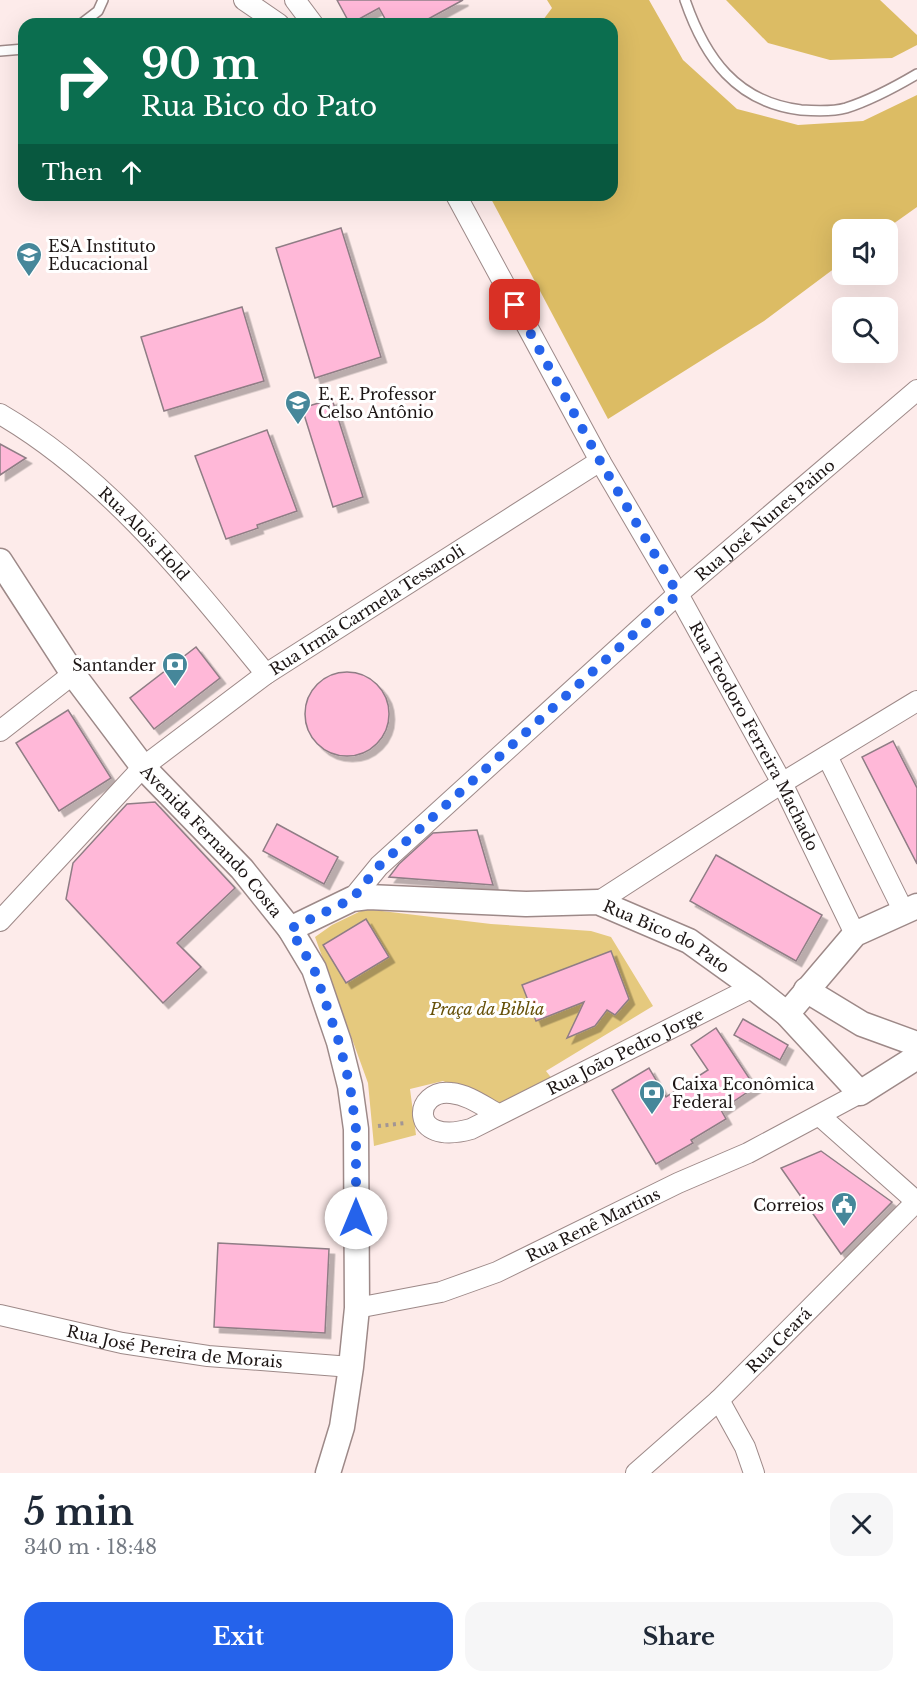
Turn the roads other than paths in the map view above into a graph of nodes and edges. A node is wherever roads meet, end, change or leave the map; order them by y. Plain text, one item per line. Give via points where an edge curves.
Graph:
1 (103, 0) edge
2 (244, 0) edge
3 (295, 0) edge
4 (685, 0) edge
5 (89, 18) edge
6 (270, 18) edge
7 (308, 18) edge
8 (18, 50) edge
9 (0, 51) edge
10 (917, 74) edge
11 (459, 201) edge
12 (917, 390) edge
13 (0, 414) edge
14 (600, 461) junction
15 (0, 561) edge
16 (678, 594) junction
17 (73, 674) junction
18 (266, 674) junction
19 (917, 701) edge
20 (0, 731) edge
21 (826, 756) junction
22 (143, 767) junction
23 (782, 783) junction
24 (352, 899) junction
25 (598, 902) junction
26 (911, 909) edge
27 (0, 921) edge
28 (290, 929) junction
29 (855, 934) junction
30 (753, 987) junction
31 (806, 990) junction
32 (787, 1014) junction
33 (917, 1044) edge
34 (917, 1057) edge
35 (860, 1093) junction
36 (498, 1114) junction
37 (820, 1116) junction
38 (917, 1202) edge
39 (357, 1308) junction
40 (0, 1315) edge
41 (351, 1367) junction
42 (719, 1400) junction
43 (328, 1473) edge
44 (636, 1473) edge
45 (754, 1473) edge

1 - 5 lane
2 - 6 street
3 - 7 street
4 - 10 lane via 712,57 730,79 754,98 782,108 845,108
8 - 9 lane
11 - 14 street, Rua Teodoro Ferreira Machado
12 - 16 street, Rua José Nunes Paino
13 - 18 street, Rua Alois Hold via 67,460 121,509 180,569
14 - 16 street, Rua Teodoro Ferreira Machado
14 - 18 street, Rua Irmã Carmela Tessaroli
15 - 17 street, Avenida Fernando Costa
16 - 23 street, Rua Teodoro Ferreira Machado
16 - 24 street, Rua José Nunes Paino via 379,866
17 - 20 street
17 - 22 street, Avenida Fernando Costa
18 - 22 street, Rua Irmã Carmela Tessaroli
19 - 21 street
21 - 23 street
21 - 26 street
22 - 27 street, Rua Irmã Carmela Tessaroli
22 - 28 street, Avenida Fernando Costa via 242,869
23 - 25 street
23 - 29 street, Rua Teodoro Ferreira Machado
24 - 25 street, Rua Bico do Pato
24 - 28 street, Rua Bico do Pato
25 - 30 street, Rua Bico do Pato via 689,941
26 - 29 street
28 - 39 street, Avenida Fernando Costa via 314,969 350,1086 356,1129
29 - 31 street
30 - 32 street, Rua Bico do Pato
30 - 36 street, Rua João Pedro Jorge
31 - 32 street
31 - 33 street via 862,1024
32 - 35 street, Rua Bico do Pato
34 - 35 street
35 - 37 street, Rua Renê Martins
36 - 36 street, Rua João Pedro Jorge via 474,1100 448,1093 437,1094 424,1108 430,1129 441,1133 456,1133
37 - 38 street
37 - 39 street, Rua Renê Martins via 497,1272 441,1292
38 - 42 street, Rua Ceará
39 - 41 street, Avenida Fernando Costa
40 - 41 street, Rua José Pereira de Morais via 176,1351
41 - 43 street, Avenida Fernando Costa via 342,1427
42 - 44 street, Rua Ceará
42 - 45 street via 745,1447

